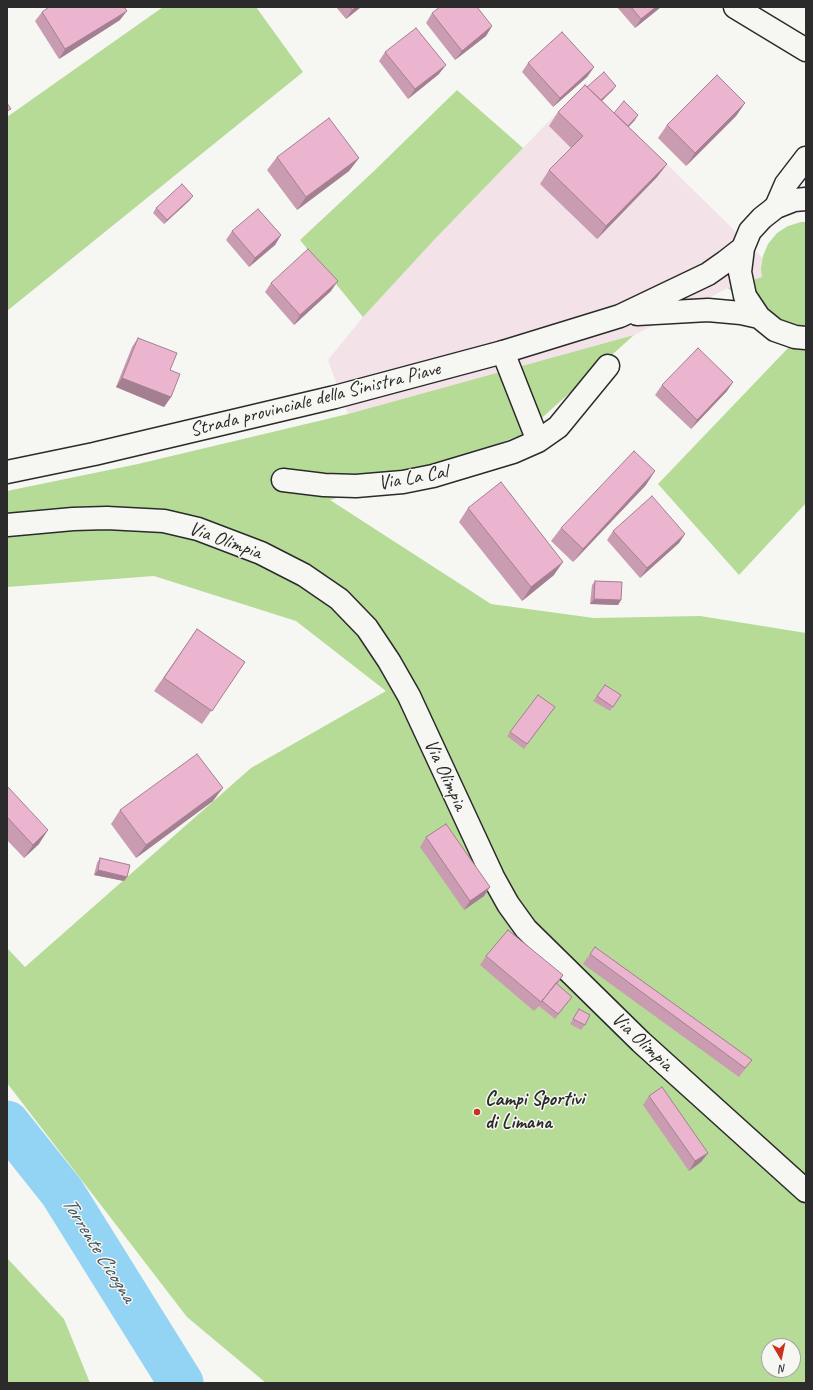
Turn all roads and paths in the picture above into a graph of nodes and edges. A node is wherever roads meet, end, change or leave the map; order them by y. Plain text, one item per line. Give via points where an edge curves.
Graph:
1 (735, 7) edge
2 (806, 50) edge
3 (806, 158) edge
4 (806, 199) edge
5 (776, 207) junction
6 (743, 248) junction
7 (620, 316) junction
8 (759, 317) junction
9 (806, 338) edge
10 (503, 352) junction
11 (608, 366) dead end
12 (538, 441) junction
13 (7, 472) edge
14 (283, 480) dead end
15 (7, 525) edge
16 (806, 1191) edge

1 - 2 street
3 - 5 street via 786,184
4 - 5 street via 794,200
5 - 6 street via 750,231
6 - 7 street via 708,274
6 - 8 street via 740,272 745,296
7 - 8 street via 661,311 708,310
7 - 10 street, Strada provinciale della Sinistra Piave
8 - 9 street via 775,330
10 - 12 street
10 - 13 street, Strada provinciale della Sinistra Piave via 335,397
11 - 12 street, Via La Cal via 558,427
12 - 14 street, Via La Cal via 471,466 403,482 356,486
15 - 16 street, Via Olimpia via 107,518 171,522 198,529 261,553 304,575 339,599 367,628 409,696 493,877 526,929 641,1042

